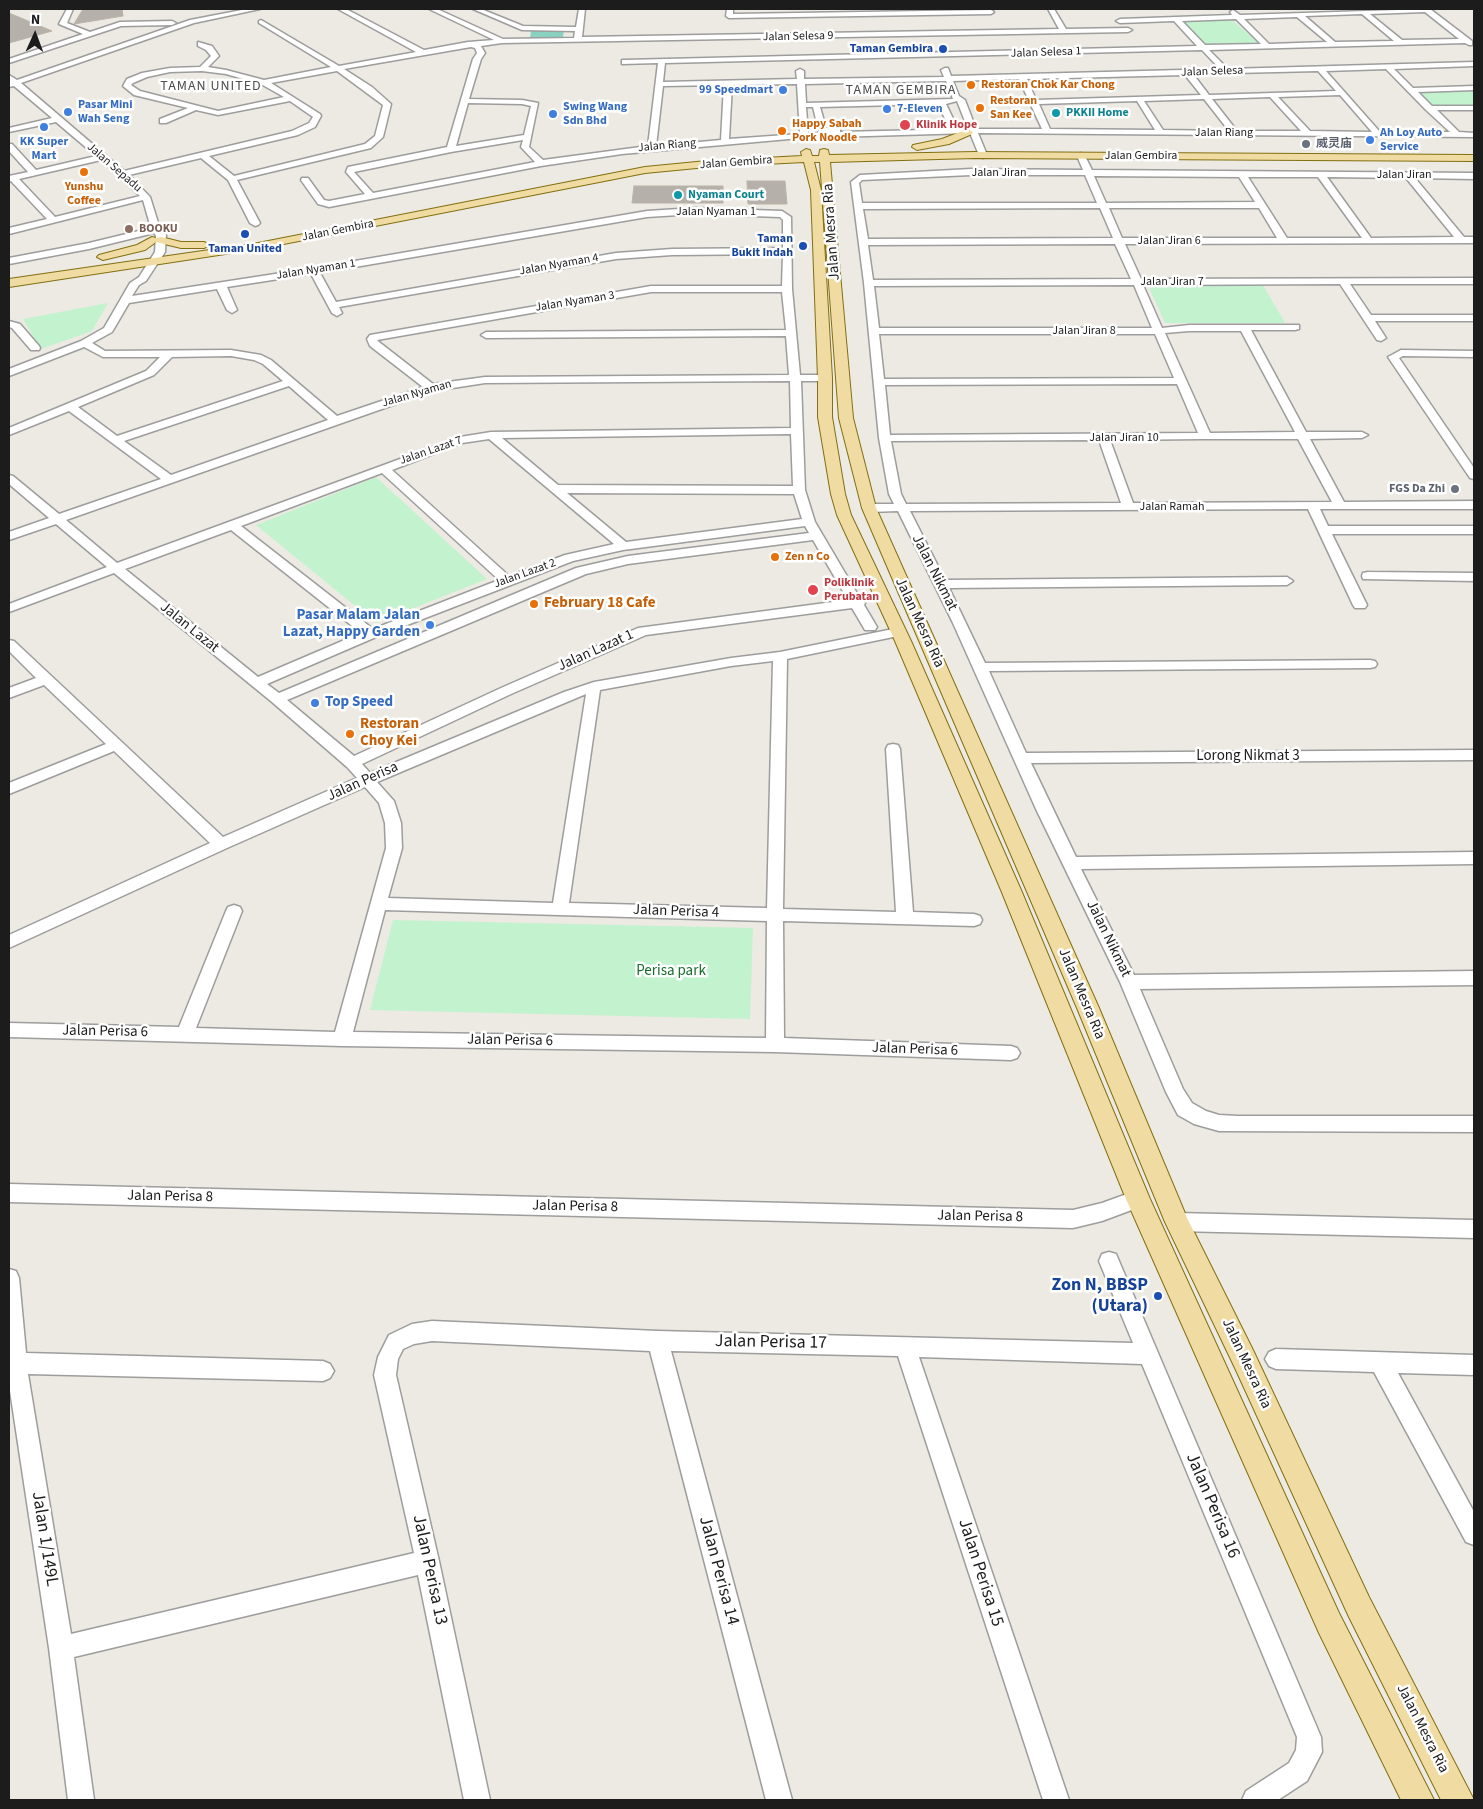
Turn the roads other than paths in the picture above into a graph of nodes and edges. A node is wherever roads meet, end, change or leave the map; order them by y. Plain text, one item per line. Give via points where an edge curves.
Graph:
1 (70, 9) edge
2 (257, 9) edge
3 (341, 9) edge
4 (432, 9) edge
5 (476, 9) edge
6 (582, 9) edge
7 (1051, 9) edge
8 (1230, 9) edge
9 (1426, 9) edge
10 (240, 11) junction
11 (920, 11) edge
12 (729, 12) edge
13 (790, 12) edge
14 (851, 12) edge
15 (1363, 12) junction
16 (992, 15) edge
17 (1299, 15) junction
18 (249, 16) dead end
19 (1238, 17) junction
20 (1176, 19) junction
21 (261, 22) dead end
22 (184, 24) junction
23 (580, 28) junction
24 (1064, 31) junction
25 (1002, 32) junction
26 (90, 34) junction
27 (1132, 34) junction
28 (932, 39) junction
29 (578, 40) junction
30 (502, 41) junction
31 (1466, 41) junction
32 (794, 42) junction
33 (1400, 42) junction
34 (201, 44) dead end
35 (468, 44) junction
36 (1333, 44) junction
37 (1267, 46) junction
38 (1474, 47) edge
39 (1206, 48) junction
40 (1145, 50) junction
41 (422, 52) junction
42 (939, 56) junction
43 (797, 58) junction
44 (9, 61) edge
45 (662, 61) junction
46 (625, 62) dead end
47 (1474, 64) edge
48 (1387, 66) junction
49 (337, 67) junction
50 (1320, 68) junction
51 (202, 69) junction
52 (1226, 71) junction
53 (1187, 72) junction
54 (9, 77) edge
55 (1022, 77) junction
56 (949, 79) junction
57 (802, 80) junction
58 (264, 82) junction
59 (728, 82) junction
60 (12, 84) edge
61 (659, 84) junction
62 (1474, 88) edge
63 (1411, 90) junction
64 (1342, 93) junction
65 (1272, 95) junction
66 (1207, 97) junction
67 (291, 98) junction
68 (956, 99) junction
69 (1139, 99) junction
70 (465, 101) junction
71 (941, 101) junction
72 (1035, 104) junction
73 (803, 105) junction
74 (816, 105) junction
75 (1144, 107) junction
76 (194, 108) junction
77 (1430, 108) junction
78 (1474, 108) edge
79 (59, 119) junction
80 (163, 121) dead end
81 (9, 130) edge
82 (1047, 131) junction
83 (971, 132) junction
84 (1160, 132) junction
85 (917, 133) junction
86 (1235, 133) junction
87 (1307, 134) junction
88 (1378, 134) junction
89 (1458, 135) junction
90 (1474, 135) edge
91 (802, 136) junction
92 (527, 137) junction
93 (726, 142) junction
94 (931, 145) junction
95 (9, 146) edge
96 (652, 148) junction
97 (451, 149) junction
98 (983, 149) junction
99 (1027, 149) junction
100 (903, 150) junction
101 (1474, 153) edge
102 (203, 155) junction
103 (825, 155) junction
104 (808, 156) junction
105 (1082, 156) junction
106 (103, 157) junction
107 (876, 157) junction
108 (1474, 158) edge
109 (766, 160) junction
110 (542, 163) junction
111 (34, 173) junction
112 (1089, 173) junction
113 (123, 174) junction
114 (1242, 174) junction
115 (1321, 174) junction
116 (1408, 175) junction
117 (814, 176) junction
118 (1474, 176) edge
119 (11, 179) edge
120 (232, 179) junction
121 (828, 179) junction
122 (305, 180) dead end
123 (371, 196) junction
124 (146, 197) junction
125 (1104, 205) junction
126 (1261, 205) junction
127 (858, 206) junction
128 (53, 220) junction
129 (255, 223) dead end
130 (9, 231) edge
131 (1284, 240) junction
132 (1368, 240) junction
133 (1461, 240) junction
134 (1474, 240) edge
135 (1119, 241) junction
136 (863, 242) junction
137 (258, 246) junction
138 (154, 249) junction
139 (788, 251) junction
140 (9, 261) edge
141 (82, 268) junction
142 (314, 271) junction
143 (9, 274) edge
144 (137, 280) junction
145 (1344, 281) junction
146 (1474, 281) edge
147 (1138, 282) junction
148 (869, 283) junction
149 (9, 284) edge
150 (221, 286) junction
151 (787, 289) junction
152 (127, 300) junction
153 (232, 310) dead end
154 (1368, 318) junction
155 (1474, 318) edge
156 (9, 324) edge
157 (1294, 327) dead end
158 (1245, 328) junction
159 (874, 331) junction
160 (1159, 331) junction
161 (790, 333) junction
162 (486, 335) dead end
163 (1381, 338) dead end
164 (85, 343) junction
165 (374, 344) joint
166 (35, 348) dead end
167 (169, 354) junction
168 (1474, 354) edge
169 (9, 373) edge
170 (795, 378) junction
171 (825, 378) junction
172 (1181, 381) junction
173 (291, 382) junction
174 (880, 382) junction
175 (431, 388) junction
176 (71, 406) junction
177 (336, 420) junction
178 (796, 431) junction
179 (9, 432) edge
180 (492, 435) junction
181 (1362, 435) dead end
182 (1206, 437) junction
183 (1303, 437) junction
184 (885, 438) junction
185 (1104, 438) junction
186 (116, 440) junction
187 (383, 468) junction
188 (1474, 476) edge
189 (9, 478) edge
190 (170, 480) junction
191 (557, 489) junction
192 (799, 490) junction
193 (838, 494) junction
194 (1474, 505) edge
195 (1312, 506) junction
196 (1340, 506) junction
197 (1128, 507) junction
198 (869, 508) junction
199 (901, 508) junction
200 (58, 519) junction
201 (809, 522) junction
202 (233, 525) junction
203 (1324, 530) junction
204 (1474, 530) edge
205 (9, 536) edge
206 (817, 536) junction
207 (853, 536) junction
208 (623, 546) junction
209 (115, 568) junction
210 (1368, 576) dead end
211 (1474, 577) edge
212 (507, 581) junction
213 (1287, 581) dead end
214 (940, 584) junction
215 (858, 603) junction
216 (1360, 605) dead end
217 (911, 606) junction
218 (9, 608) edge
219 (870, 627) junction
220 (899, 627) junction
221 (372, 634) junction
222 (9, 644) edge
223 (931, 648) junction
224 (780, 656) junction
225 (731, 662) junction
226 (1370, 664) dead end
227 (979, 667) junction
228 (46, 679) junction
229 (256, 683) junction
230 (594, 687) junction
231 (9, 693) edge
232 (277, 699) junction
233 (116, 745) junction
234 (893, 749) dead end
235 (1474, 756) edge
236 (1022, 758) junction
237 (352, 763) junction
238 (368, 780) junction
239 (9, 789) edge
240 (221, 844) junction
241 (1474, 858) edge
242 (1071, 863) junction
243 (378, 904) junction
244 (560, 909) junction
245 (234, 911) dead end
246 (775, 915) junction
247 (905, 918) junction
248 (974, 920) dead end
249 (9, 942) edge
250 (1474, 978) edge
251 (1129, 982) junction
252 (9, 1030) edge
253 (185, 1034) junction
254 (342, 1039) junction
255 (775, 1046) junction
256 (1011, 1053) dead end
257 (1474, 1124) edge
258 (9, 1193) edge
259 (1138, 1198) junction
260 (1177, 1222) junction
261 (1474, 1230) edge
262 (1109, 1261) dead end
263 (9, 1278) edge
264 (658, 1341) junction
265 (396, 1342) joint
266 (905, 1346) junction
267 (1148, 1354) junction
268 (1276, 1359) dead end
269 (1380, 1362) junction
270 (16, 1363) junction
271 (1474, 1365) edge
272 (323, 1371) dead end
273 (1474, 1534) edge
274 (427, 1561) junction
275 (61, 1648) junction
276 (81, 1800) edge
277 (477, 1800) edge
278 (779, 1800) edge
279 (1056, 1800) edge
280 (1255, 1800) edge
281 (1418, 1800) edge
282 (1458, 1800) edge

1 - 26 street via 63,24
2 - 10 street
3 - 41 street
4 - 30 street
5 - 23 street via 523,28
6 - 23 street
7 - 24 street
8 - 19 street
9 - 15 street
9 - 31 street
10 - 18 street
10 - 22 street
11 - 14 street
11 - 16 street
11 - 28 street
12 - 13 street
13 - 14 street
15 - 17 street
15 - 33 street
16 - 25 street
17 - 19 street
17 - 36 street
19 - 20 street
19 - 37 street
20 - 27 street via 1117,18
20 - 39 street
21 - 49 street
22 - 26 street via 120,24
22 - 60 street
23 - 29 street
24 - 25 street, Jalan Selesa 9
24 - 27 street, Jalan Selesa 9
25 - 28 street, Jalan Selesa 9
26 - 44 street
27 - 40 street
28 - 32 street, Jalan Selesa 9
28 - 42 street
29 - 30 street, Jalan Selesa 9
29 - 32 street, Jalan Selesa 9
30 - 35 street, Jalan Selesa 9
31 - 33 street, Jalan Selesa 1
31 - 38 street
32 - 43 street
33 - 36 street, Jalan Selesa 1
34 - 51 street via 215,56
35 - 41 street
35 - 70 street via 481,52 469,74
36 - 37 street, Jalan Selesa 1
37 - 39 street, Jalan Selesa 1
39 - 40 street, Jalan Selesa 1
39 - 52 street
40 - 42 street, Jalan Selesa 1
41 - 49 street
42 - 43 street, Jalan Selesa 1
42 - 56 street
43 - 45 street, Jalan Selesa 1
43 - 57 street
45 - 46 street, Jalan Selesa 1
45 - 61 street
47 - 48 street, Jalan Selesa
48 - 50 street, Jalan Selesa
48 - 63 street
49 - 58 street
49 - 120 street via 387,104 376,140 363,148
50 - 52 street, Jalan Selesa
50 - 64 street
51 - 58 street
51 - 76 street via 161,72 136,78 127,84 137,93
52 - 53 street, Jalan Selesa
53 - 55 street, Jalan Selesa
53 - 66 street
54 - 60 street, Jalan Sepadu
55 - 56 street, Jalan Selesa
55 - 72 street
56 - 57 street, Jalan Selesa via 939,82 856,83
56 - 68 street
57 - 59 street, Jalan Selesa
57 - 73 street
57 - 91 street via 796,85
58 - 67 street
59 - 61 street, Jalan Selesa
59 - 93 street
60 - 79 street, Jalan Sepadu
61 - 96 street
62 - 63 street
63 - 77 street
64 - 65 street
64 - 88 street
65 - 66 street
65 - 87 street
66 - 69 street
66 - 86 street
67 - 76 street via 223,112
67 - 102 street via 316,116 312,125 295,133
68 - 71 street
68 - 83 street
69 - 72 street
69 - 75 street
70 - 92 street via 535,105
70 - 97 street
71 - 74 street
71 - 74 street via 951,126 831,132 821,128
72 - 75 street
72 - 82 street
73 - 74 street
73 - 91 street
75 - 84 street
76 - 80 street
77 - 78 street
77 - 89 street
79 - 81 street
79 - 106 street, Jalan Sepadu
82 - 83 street, Jalan Riang
82 - 84 street, Jalan Riang
83 - 85 street, Jalan Riang
83 - 94 main road
83 - 98 main road
83 - 98 street
84 - 86 street, Jalan Riang
85 - 91 street, Jalan Riang
85 - 94 main road via 929,136
86 - 87 street, Jalan Riang
87 - 88 street, Jalan Riang
88 - 89 street, Jalan Riang
89 - 90 street, Jalan Riang
91 - 93 street, Jalan Riang
92 - 97 street
92 - 110 street via 525,149
93 - 96 street, Jalan Riang
94 - 100 main road
95 - 111 street
96 - 110 street, Jalan Riang
97 - 123 street via 351,169 350,172
98 - 99 main road, Jalan Gembira
98 - 99 main road
98 - 100 main road, Jalan Gembira
98 - 105 main road, Jalan Gembira
98 - 107 main road, Jalan Gembira
99 - 101 main road, Jalan Gembira
100 - 103 main road, Jalan Gembira
102 - 113 street
102 - 120 street
103 - 104 main road, Jalan Gembira
103 - 107 main road, Jalan Gembira
103 - 121 main road, Jalan Mesra Ria
104 - 109 main road, Jalan Gembira
104 - 117 main road, Jalan Mesra Ria
104 - 138 main road, Jalan Gembira via 693,158 621,165 432,206 204,245
105 - 108 main road, Jalan Gembira
105 - 112 street
106 - 111 street
106 - 113 street, Jalan Sepadu
107 - 121 main road via 838,168
109 - 117 main road via 798,167
109 - 137 main road, Jalan Gembira via 645,170
110 - 123 street, Jalan Riang
111 - 119 street
112 - 114 street, Jalan Jiran
112 - 125 street
112 - 127 street, Jalan Jiran via 971,172 860,178 855,182
113 - 124 street, Jalan Sepadu
114 - 115 street, Jalan Jiran
114 - 126 street
115 - 116 street, Jalan Jiran
115 - 132 street
116 - 118 street, Jalan Jiran
116 - 133 street
117 - 171 main road, Jalan Mesra Ria
119 - 128 street
120 - 129 street
121 - 198 main road, Jalan Mesra Ria via 846,418
122 - 123 street, Jalan Riang via 326,204
124 - 128 street
124 - 138 street, Jalan Sepadu
125 - 126 street
125 - 127 street
125 - 135 street
126 - 131 street
127 - 136 street, Jalan Jiran
128 - 130 street via 18,225
131 - 132 street, Jalan Jiran 6
131 - 135 street, Jalan Jiran 6
132 - 133 street, Jalan Jiran 6
133 - 134 street, Jalan Jiran 6
135 - 136 street, Jalan Jiran 6
135 - 147 street
136 - 148 street, Jalan Jiran
137 - 138 main road, Jalan Gembira
137 - 144 main road via 157,271
138 - 140 street via 89,246
138 - 141 main road, Jalan Gembira
138 - 141 main road via 130,251
138 - 144 street
139 - 142 street, Jalan Nyaman 4 via 616,256 335,309
139 - 142 street, Jalan Nyaman 1 via 788,219 782,214 680,211
139 - 151 street, Jalan Nyaman 1
141 - 143 main road, Jalan Gembira
141 - 144 main road
141 - 149 main road, Jalan Gembira
142 - 150 street, Jalan Nyaman 1
144 - 152 street
145 - 146 street, Jalan Jiran 7
145 - 147 street, Jalan Jiran 7
145 - 154 street
147 - 148 street, Jalan Jiran 7
147 - 160 street
148 - 159 street, Jalan Jiran
150 - 152 street, Jalan Nyaman 1
150 - 153 street
151 - 161 street, Jalan Nyaman 1
151 - 165 street, Jalan Nyaman 3 via 642,290 376,335 372,339
152 - 164 street via 108,330
154 - 155 street
154 - 163 street
156 - 166 street via 16,326
157 - 158 street, Jalan Jiran 8
158 - 160 street, Jalan Jiran 8
158 - 183 street
159 - 160 street, Jalan Jiran 8
159 - 174 street, Jalan Jiran
160 - 172 street
161 - 162 street
161 - 170 street, Jalan Nyaman 1
164 - 167 street via 103,354
164 - 169 street
165 - 175 street
167 - 173 street via 231,353 257,357
167 - 176 street via 150,373
168 - 188 street via 1400,353 1393,357
170 - 171 street, Jalan Nyaman
170 - 175 street, Jalan Nyaman via 485,380
170 - 178 street, Jalan Nyaman 1
171 - 193 main road, Jalan Mesra Ria via 825,417
172 - 174 street
172 - 182 street
173 - 177 street
173 - 186 street
174 - 184 street, Jalan Jiran
175 - 177 street, Jalan Nyaman
176 - 179 street
176 - 186 street
177 - 190 street, Jalan Nyaman
178 - 180 street, Jalan Lazat 7
178 - 192 street, Jalan Nyaman 1
180 - 187 street, Jalan Lazat 7 via 460,440
180 - 191 street
181 - 183 street, Jalan Jiran 10
182 - 183 street, Jalan Jiran 10
182 - 185 street, Jalan Jiran 10
183 - 196 street
184 - 185 street, Jalan Jiran 10
184 - 199 street, Jalan Jiran via 895,494
185 - 197 street
186 - 190 street
187 - 202 street, Jalan Lazat 7
187 - 212 street
189 - 200 street, Jalan Lazat
190 - 200 street, Jalan Nyaman
191 - 192 street
191 - 208 street
192 - 201 street, Jalan Nyaman 1
193 - 198 main road via 854,504
193 - 207 main road, Jalan Mesra Ria
194 - 196 street, Jalan Ramah
195 - 196 street, Jalan Ramah
195 - 197 street, Jalan Ramah
195 - 203 street
197 - 199 street, Jalan Ramah
198 - 199 street, Jalan Ramah
198 - 207 main road via 857,520
198 - 217 main road, Jalan Mesra Ria
199 - 214 street, Jalan Nikmat
200 - 205 street, Jalan Nyaman
200 - 209 street, Jalan Lazat
201 - 206 street, Jalan Nyaman 1
201 - 208 street, Jalan Lazat 2
202 - 209 street, Jalan Lazat 7
202 - 221 street
203 - 204 street
203 - 216 street
206 - 215 street, Jalan Nyaman 1
206 - 232 street, Jalan Lazat 2 via 598,566
207 - 220 main road, Jalan Mesra Ria
208 - 212 street, Jalan Lazat 2 via 569,558
209 - 218 street, Jalan Lazat 7
209 - 229 street, Jalan Lazat
210 - 211 street
212 - 221 street, Jalan Lazat 2
213 - 214 street
214 - 227 street, Jalan Nikmat
215 - 219 street, Jalan Nyaman 1
215 - 237 street, Jalan Lazat 1 via 644,631
217 - 220 main road
217 - 223 main road, Jalan Mesra Ria
219 - 220 street, Jalan Perisa
219 - 225 street, Jalan Perisa
220 - 223 main road
220 - 224 street, Jalan Perisa
220 - 259 main road, Jalan Mesra Ria
221 - 229 street, Jalan Lazat 2
222 - 228 street
223 - 260 main road, Jalan Mesra Ria
224 - 225 street, Jalan Perisa
224 - 246 street
225 - 230 street, Jalan Perisa
226 - 227 street
227 - 236 street, Jalan Nikmat
228 - 231 street
228 - 233 street
229 - 232 street, Jalan Lazat
230 - 238 street, Jalan Perisa
230 - 244 street
232 - 237 street, Jalan Lazat
233 - 239 street
233 - 240 street
234 - 247 street
235 - 236 street, Lorong Nikmat 3
236 - 242 street, Jalan Nikmat
237 - 238 street, Jalan Lazat
238 - 240 street, Jalan Perisa
238 - 243 street, Jalan Lazat via 386,800 393,823 394,848
240 - 249 street, Jalan Perisa
241 - 242 street
242 - 251 street, Jalan Nikmat
243 - 244 street, Jalan Perisa 4
243 - 254 street, Jalan Lazat
244 - 246 street, Jalan Perisa 4
245 - 253 street
246 - 247 street, Jalan Perisa 4
246 - 255 street
247 - 248 street, Jalan Perisa 4
250 - 251 street
251 - 257 street, Jalan Nikmat via 1175,1092 1185,1109 1201,1118 1238,1124
252 - 253 street, Jalan Perisa 6
253 - 254 street, Jalan Perisa 6
254 - 255 street, Jalan Perisa 6
255 - 256 street, Jalan Perisa 6
258 - 259 street, Jalan Perisa 8 via 1073,1219
259 - 281 main road, Jalan Mesra Ria via 1330,1623
260 - 261 street
260 - 282 main road, Jalan Mesra Ria via 1359,1606
262 - 267 street, Jalan Perisa 16
263 - 270 street, Jalan 1/149L
264 - 265 street, Jalan Perisa 17 via 432,1331 412,1334
264 - 266 street, Jalan Perisa 17
264 - 278 street, Jalan Perisa 14
265 - 274 street, Jalan Perisa 13 via 388,1357 385,1375
266 - 267 street, Jalan Perisa 17
266 - 279 street, Jalan Perisa 15
267 - 280 street, Jalan Perisa 16 via 1309,1737 1309,1752 1298,1772
268 - 269 street
269 - 271 street
269 - 273 street
270 - 272 street
270 - 275 street, Jalan 1/149L
274 - 275 street
274 - 277 street, Jalan Perisa 13
275 - 276 street, Jalan 1/149L

